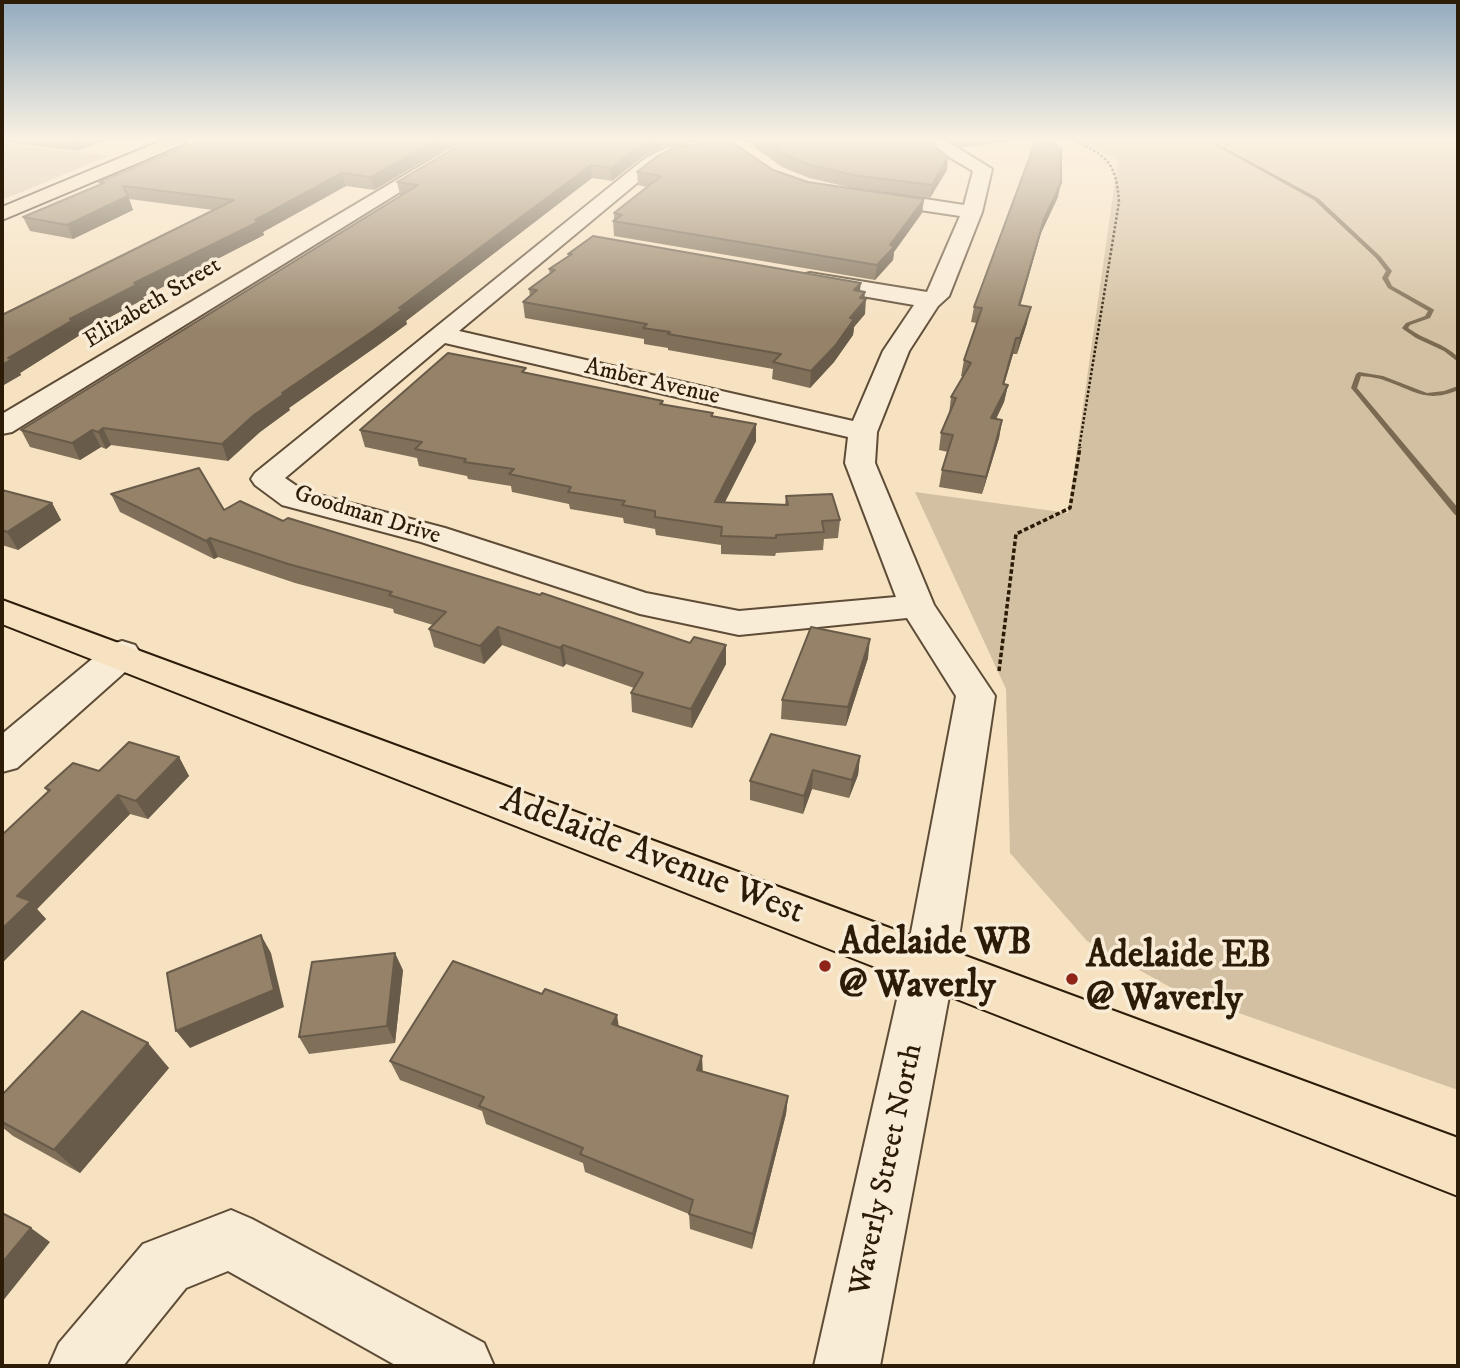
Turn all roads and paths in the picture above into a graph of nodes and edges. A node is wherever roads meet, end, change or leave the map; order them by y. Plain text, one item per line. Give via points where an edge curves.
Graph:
1 (26, 204) edge
2 (368, 204) edge
3 (598, 204) edge
4 (916, 204) edge
5 (974, 204) edge
6 (1119, 204) edge
7 (972, 212) junction
8 (2, 214) edge
9 (560, 234) junction
10 (587, 240) edge
11 (792, 276) edge
12 (929, 301) junction
13 (442, 335) junction
14 (2, 426) edge
15 (863, 432) junction
16 (917, 606) junction
17 (2, 611) edge
18 (122, 654) junction
19 (976, 696) junction
20 (2, 757) edge
21 (930, 964) junction
22 (1458, 1167) edge
23 (82, 1366) edge
24 (461, 1366) edge
25 (847, 1366) edge

1 - 8 main road
2 - 14 street, Elizabeth Street
3 - 9 street, Goodman Drive
4 - 7 street
5 - 7 street
6 - 19 path via 1070,508 1016,534 997,687
7 - 12 street via 937,296
9 - 10 street
9 - 13 street, Goodman Drive
11 - 12 street
12 - 15 street via 895,351
13 - 15 street, Amber Avenue
13 - 16 street, Goodman Drive via 266,479 293,498 433,535 640,603 739,624
15 - 16 street via 860,463
16 - 19 street
17 - 18 main road, Adelaide Avenue West
18 - 20 street
18 - 21 main road, Adelaide Avenue West
19 - 21 street, Waverly Street North
21 - 22 main road, Adelaide Avenue West
21 - 25 street, Waverly Street North
23 - 24 street via 165,1266 231,1240

